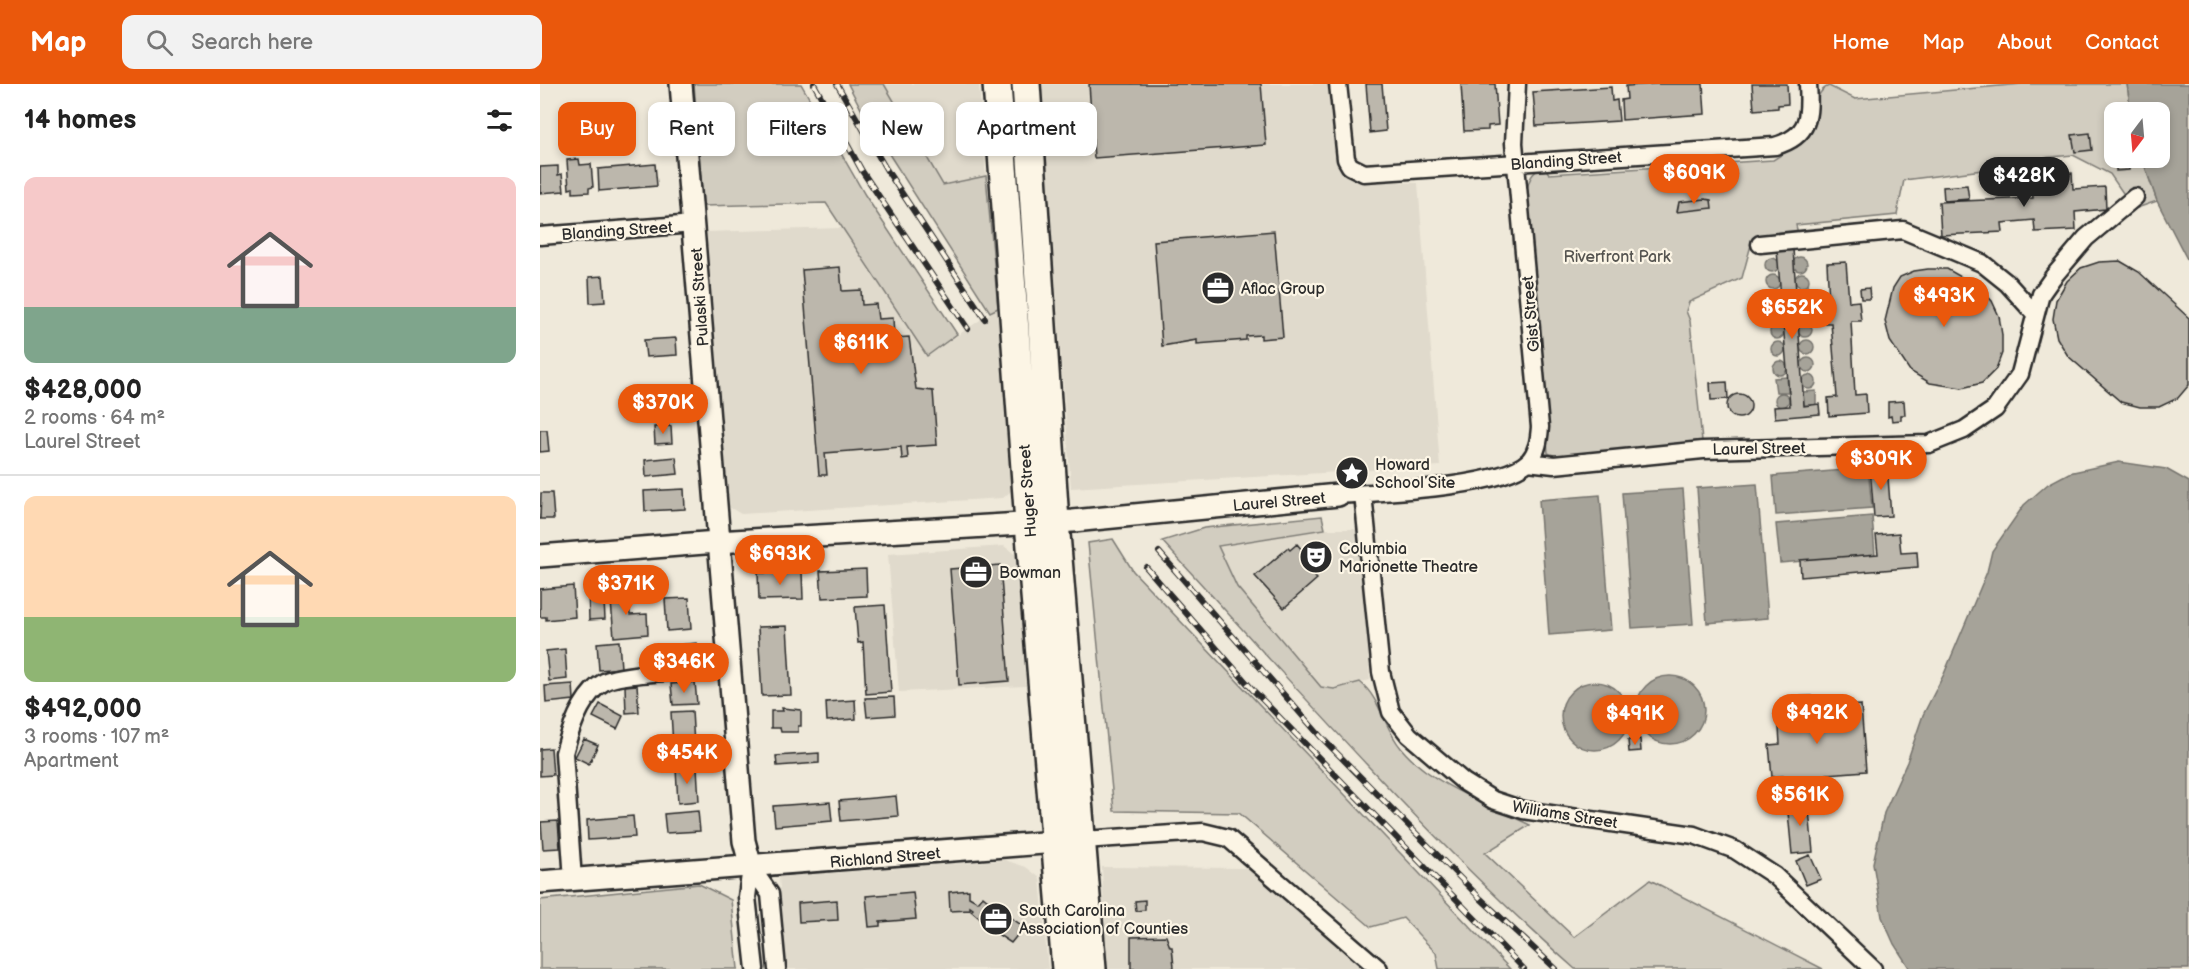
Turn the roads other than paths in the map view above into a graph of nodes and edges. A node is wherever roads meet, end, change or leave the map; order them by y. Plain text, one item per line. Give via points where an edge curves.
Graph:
1 (681, 84) edge
2 (997, 84) edge
3 (1026, 84) edge
4 (1338, 84) edge
5 (1517, 84) edge
6 (1808, 84) edge
7 (1516, 164) junction
8 (2135, 197) dead end
9 (694, 224) junction
10 (540, 236) edge
11 (1760, 244) dead end
12 (2035, 314) junction
13 (1528, 462) junction
14 (1363, 494) junction
15 (1338, 495) joint
16 (1055, 522) junction
17 (1029, 523) junction
18 (717, 542) junction
19 (540, 556) edge
20 (729, 669) junction
21 (1083, 840) junction
22 (1055, 843) junction
23 (751, 867) junction
24 (573, 880) junction
25 (540, 882) edge
26 (755, 969) edge
27 (777, 969) edge
28 (1066, 969) edge
29 (1092, 969) edge
30 (1379, 969) edge
31 (1873, 969) edge

1 - 9 street, Pulaski Street
2 - 17 highway, Huger Street
3 - 16 highway, Huger Street
4 - 7 street, Blanding Street via 1343,145 1350,166 1364,173
5 - 7 street, Gist Street
6 - 7 street, Blanding Street via 1810,111 1806,123 1788,143
7 - 13 street, Gist Street via 1540,427 1537,450
8 - 12 street, Laurel Street via 2086,238 2041,294
9 - 10 street, Blanding Street
9 - 18 street, Pulaski Street
11 - 12 street via 1903,230 1982,264 2007,283
12 - 13 street, Laurel Street via 2020,374 1995,409 1964,430 1929,444 1703,450 1554,465
13 - 14 street, Laurel Street via 1489,478
14 - 15 street, Laurel Street
14 - 31 street, Williams Street via 1382,672 1390,712 1409,735 1464,782 1493,800 1523,810 1694,835 1735,850 1775,876
15 - 16 street, Laurel Street
16 - 17 street, Laurel Street
16 - 21 highway, Huger Street
17 - 18 street, Laurel Street
17 - 22 highway, Huger Street
18 - 19 street, Laurel Street
18 - 20 street, Pulaski Street
20 - 23 street, Pulaski Street via 744,841
20 - 24 street via 627,676 606,680 590,695 564,753
21 - 22 street, Richland Street
21 - 29 highway, Huger Street
21 - 30 street, Richland Street via 1203,832 1228,838
22 - 23 street, Richland Street
22 - 28 highway, Huger Street
23 - 24 street, Richland Street
23 - 26 street, Pulaski Street via 747,897
23 - 27 street, Pulaski Street via 770,894
24 - 25 street, Richland Street

